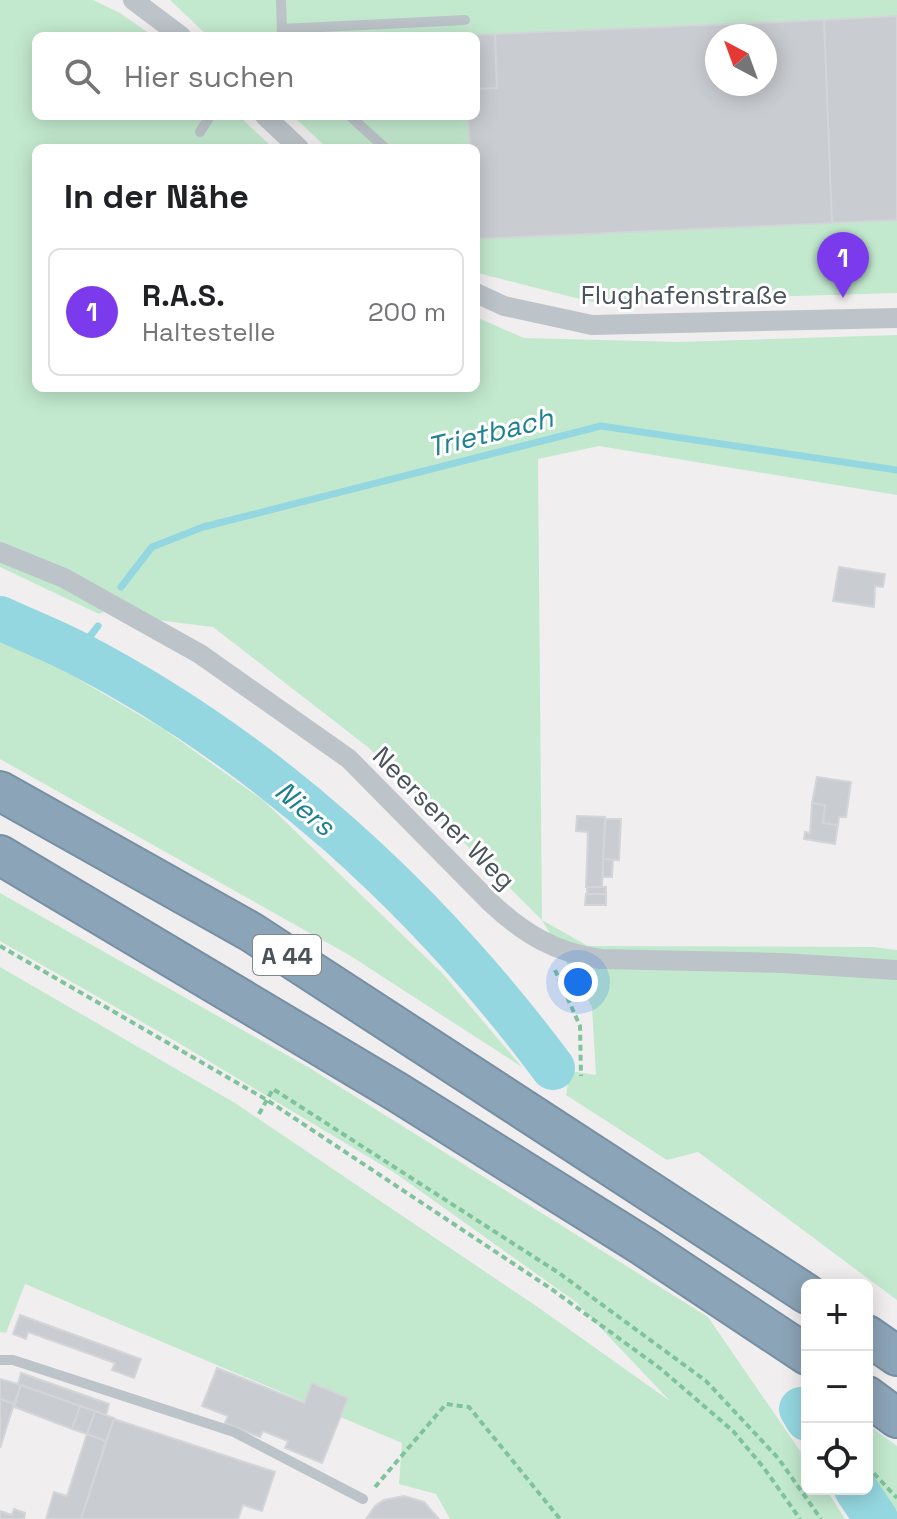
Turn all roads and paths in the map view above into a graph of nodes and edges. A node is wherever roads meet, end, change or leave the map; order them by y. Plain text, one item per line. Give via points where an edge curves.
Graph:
1 (133, 0) edge
2 (281, 0) edge
3 (465, 20) dead end
4 (176, 32) edge
5 (282, 32) edge
6 (296, 32) edge
7 (208, 120) edge
8 (269, 120) edge
9 (354, 120) edge
10 (200, 132) dead end
11 (295, 144) edge
12 (381, 144) edge
13 (480, 295) edge
14 (897, 318) edge
15 (0, 552) edge
16 (0, 791) edge
17 (0, 855) edge
18 (543, 942) junction
19 (0, 946) edge
20 (897, 970) edge
21 (581, 1076) dead end
22 (267, 1100) junction
23 (259, 1114) dead end
24 (801, 1290) edge
25 (873, 1339) edge
26 (801, 1351) edge
27 (897, 1356) edge
28 (0, 1360) edge
29 (873, 1400) edge
30 (897, 1418) edge
31 (873, 1472) edge
32 (897, 1498) edge
33 (363, 1499) joint
34 (560, 1519) edge
35 (800, 1519) edge
36 (821, 1519) edge

1 - 4 street
2 - 5 lane
3 - 6 lane
7 - 10 lane
8 - 11 street
9 - 12 lane
13 - 14 street, Flughafenstraße via 504,306 592,325
15 - 18 street, Neersener Weg via 64,578 200,654 349,759 491,903
16 - 24 highway, A 44 via 251,932
17 - 26 highway, A 44 via 397,1092
18 - 20 street, Neersener Weg via 601,959
18 - 21 path via 580,1026
19 - 22 path
22 - 23 path
22 - 35 path via 550,1288 696,1397 733,1431
22 - 36 path via 273,1089 559,1273 706,1381 778,1458
25 - 27 highway
28 - 33 lane via 234,1432
29 - 30 highway
31 - 32 path
33 - 34 path via 446,1404 469,1407

